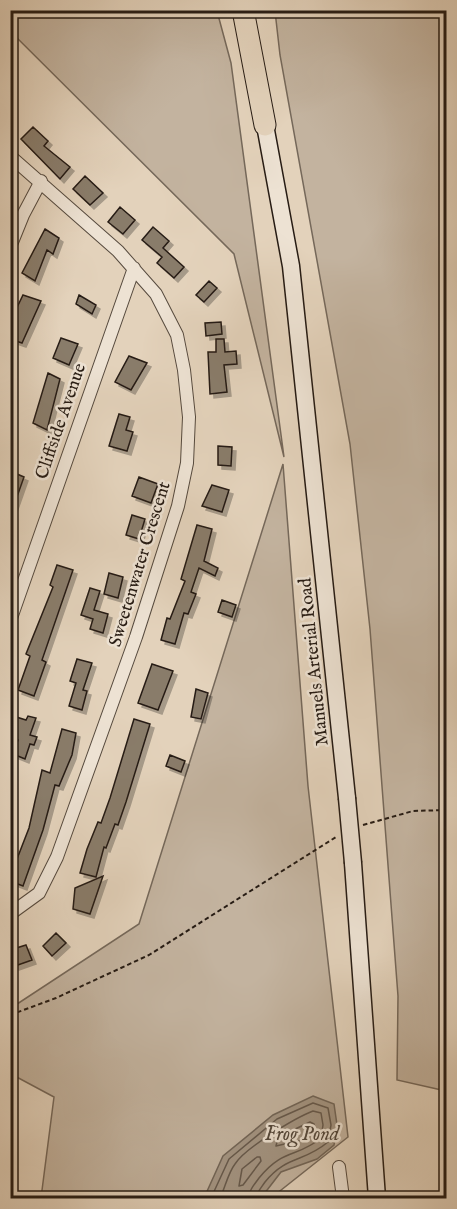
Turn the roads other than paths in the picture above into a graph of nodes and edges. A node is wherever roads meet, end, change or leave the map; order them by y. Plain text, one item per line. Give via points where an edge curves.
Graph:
1 (243, 10) edge
2 (254, 10) edge
3 (265, 125) junction
4 (10, 156) edge
5 (41, 181) junction
6 (10, 247) edge
7 (134, 268) junction
8 (10, 621) edge
9 (10, 914) edge
10 (339, 1167) dead end
11 (343, 1198) edge
12 (377, 1198) edge

1 - 3 highway
2 - 3 highway
3 - 12 main road, Manuels Arterial Road, bridge via 291,266 347,798
4 - 5 street, Sweetenwater Crescent
5 - 6 street
5 - 7 street, Sweetenwater Crescent
7 - 8 street, Cliffside Avenue
7 - 9 street, Sweetenwater Crescent via 164,307 181,351 189,417 184,481 136,636 57,857 39,893
10 - 11 street

